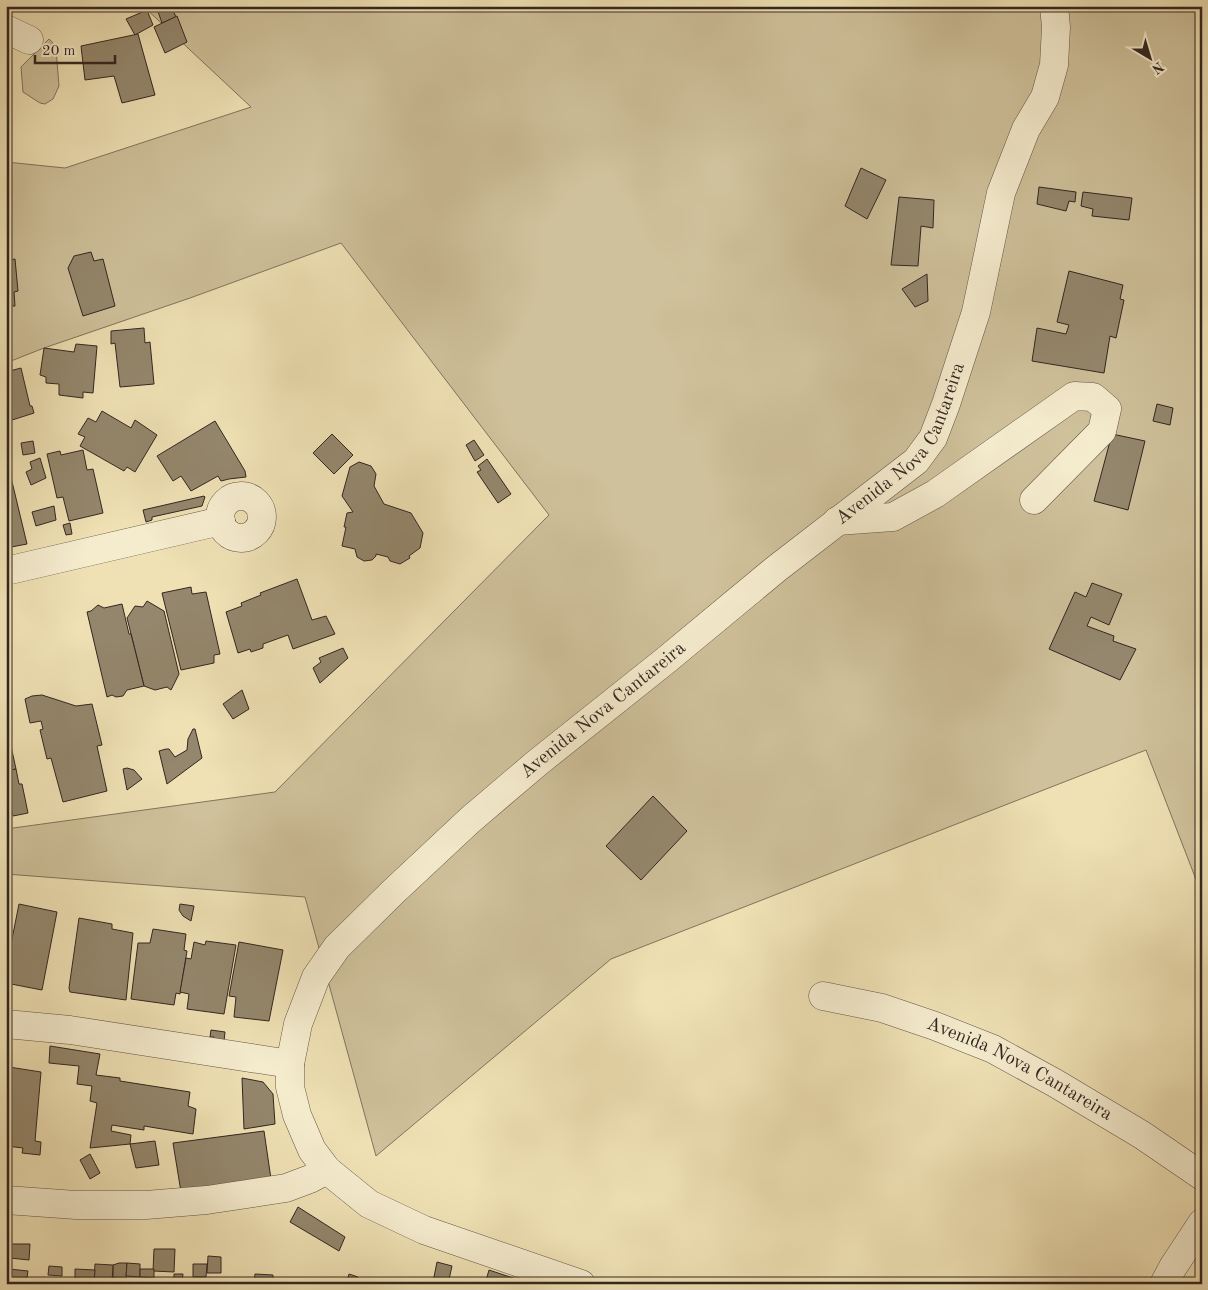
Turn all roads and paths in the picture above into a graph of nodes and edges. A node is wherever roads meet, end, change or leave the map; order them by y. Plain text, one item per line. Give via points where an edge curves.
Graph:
1 (1054, 6) edge
2 (1034, 500) dead end
3 (221, 521) dead end
4 (837, 521) junction
5 (6, 571) edge
6 (822, 996) dead end
7 (6, 1024) edge
8 (290, 1064) junction
9 (327, 1170) junction
10 (1202, 1176) edge
11 (6, 1200) edge
12 (1202, 1223) edge
13 (581, 1284) edge
14 (1164, 1284) edge

1 - 4 street, Avenida Nova Cantareira via 1054,65 1044,96 1026,129 1001,194 976,312 932,438 916,461
2 - 4 street via 1102,431 1107,409 1093,397 1074,396 935,494 893,517
3 - 5 street
4 - 8 street, Avenida Nova Cantareira via 470,820 337,947 316,977 298,1024
6 - 10 street, Avenida Nova Cantareira via 882,1008 993,1048 1142,1135
7 - 8 street via 70,1030
8 - 9 street, Avenida Nova Cantareira via 290,1087 297,1115 312,1150
9 - 11 street via 286,1188 190,1201 76,1205
9 - 13 street, Avenida Nova Cantareira via 369,1204 424,1230
12 - 14 street

